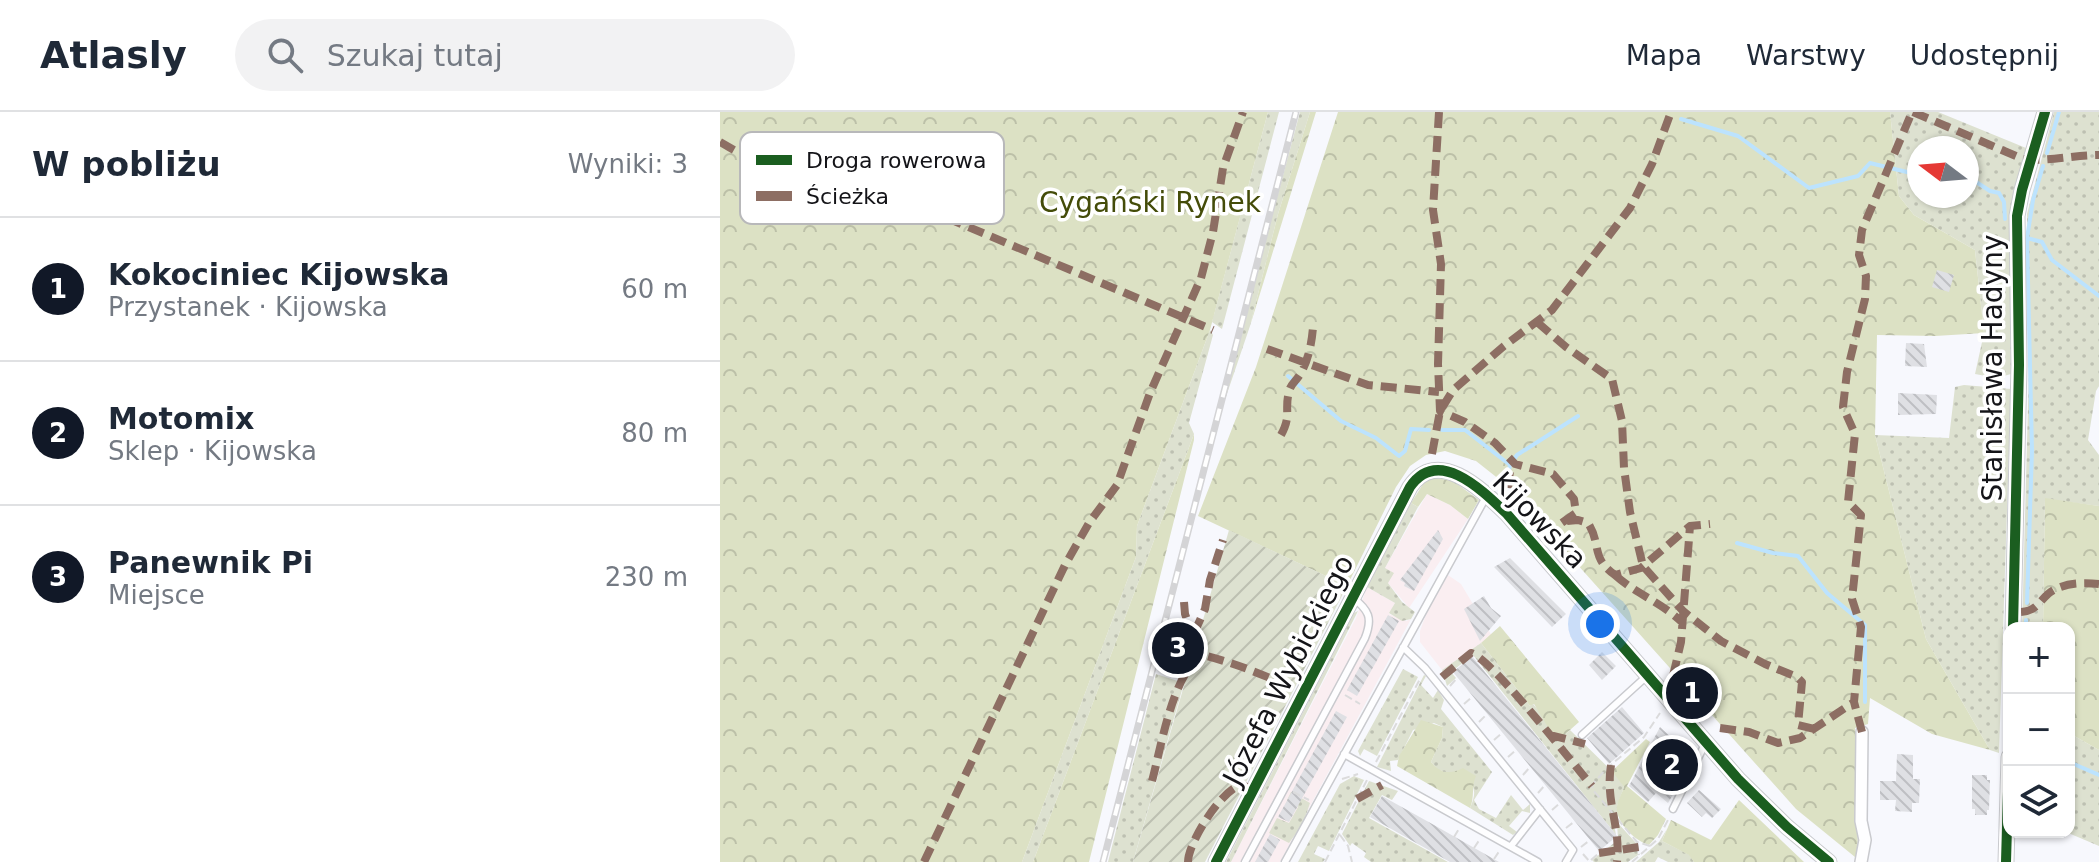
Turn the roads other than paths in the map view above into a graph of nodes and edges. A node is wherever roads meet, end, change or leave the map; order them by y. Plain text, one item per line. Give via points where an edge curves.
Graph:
1 (2045, 112) edge
2 (1488, 495) junction
3 (1403, 499) joint
4 (1352, 597) junction
5 (2013, 622) edge
6 (1403, 647) junction
7 (1648, 675) junction
8 (1862, 732) dead end
9 (1582, 735) dead end
10 (1706, 742) junction
11 (1344, 754) junction
12 (2009, 766) edge
13 (1540, 809) junction
14 (1673, 809) road end
15 (1511, 846) junction
16 (1216, 862) edge
17 (1245, 862) edge
18 (1285, 862) edge
19 (1538, 862) edge
20 (1566, 862) edge
21 (1829, 862) edge
22 (1861, 862) edge
23 (2006, 862) edge

1 - 5 street, Stanisława Hadyny via 2017,216
2 - 3 street, Kijowska via 1451,472 1434,468 1415,479
2 - 6 lane, Kijowska
2 - 7 street, Kijowska
3 - 4 street, Józefa Wybickiego
4 - 16 street, Józefa Wybickiego
4 - 17 lane via 1367,608 1365,638
6 - 11 lane, Kijowska
6 - 13 lane
7 - 9 lane
7 - 10 street, Kijowska
8 - 22 street
10 - 14 lane
10 - 21 street, Kijowska via 1777,818
11 - 15 lane
11 - 18 lane, Kijowska
12 - 23 street
13 - 15 lane
13 - 20 lane via 1573,850
15 - 19 lane

